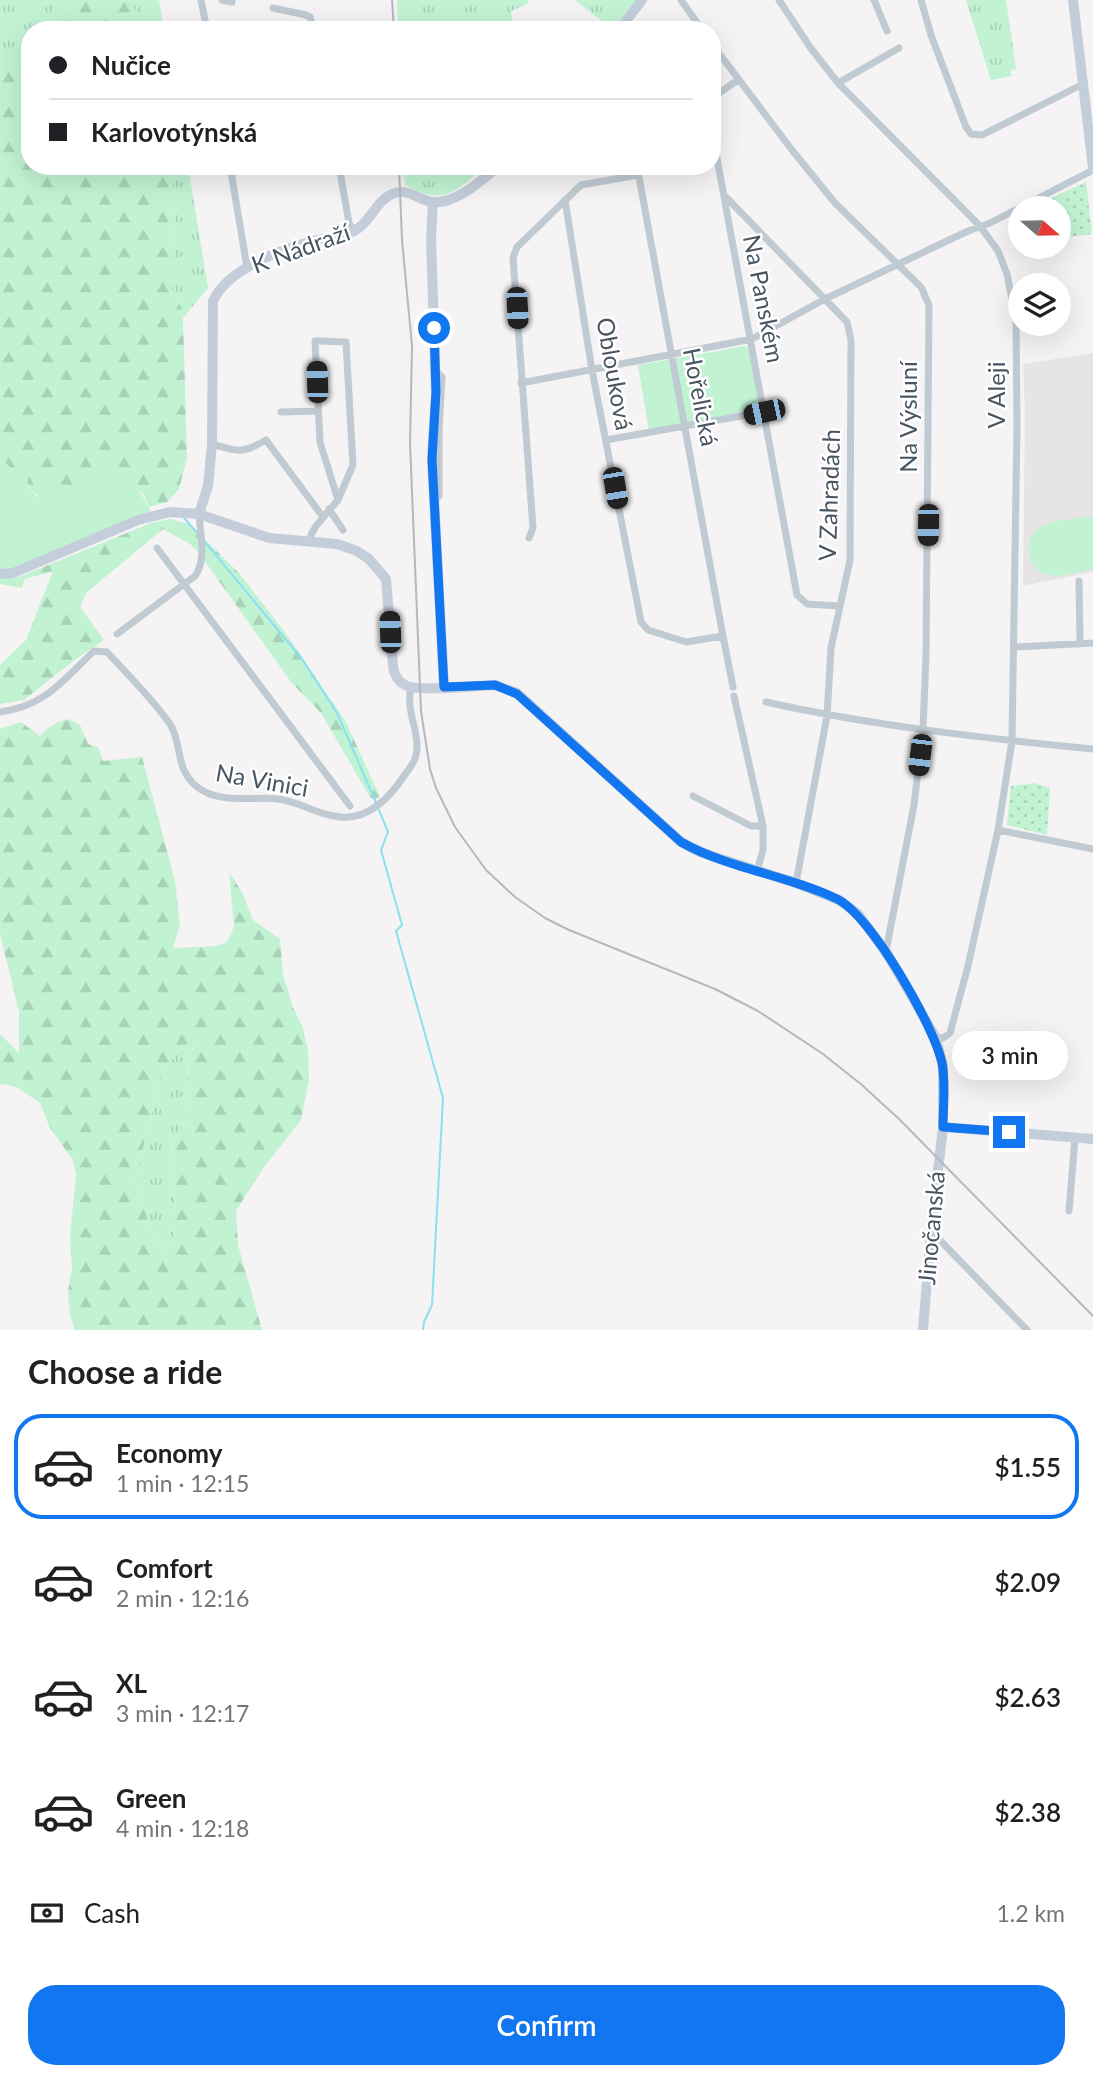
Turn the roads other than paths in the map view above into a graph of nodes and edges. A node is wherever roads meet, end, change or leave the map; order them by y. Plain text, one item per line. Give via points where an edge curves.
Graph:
1 (201, 0) edge
2 (222, 0) edge
3 (642, 0) edge
4 (681, 0) edge
5 (779, 0) edge
6 (874, 0) edge
7 (922, 0) edge
8 (1073, 0) edge
9 (232, 2) edge
10 (273, 8) dead end
11 (204, 21) edge
12 (311, 21) edge
13 (626, 21) edge
14 (696, 21) edge
15 (887, 31) dead end
16 (899, 48) dead end
17 (721, 56) edge
18 (738, 80) junction
19 (838, 83) junction
20 (1083, 84) junction
21 (721, 92) edge
22 (1093, 169) edge
23 (232, 175) edge
24 (341, 175) edge
25 (486, 175) edge
26 (622, 175) edge
27 (639, 175) edge
28 (720, 175) edge
29 (724, 195) junction
30 (565, 200) junction
31 (433, 202) junction
32 (980, 226) junction
33 (353, 232) junction
34 (899, 264) junction
35 (247, 267) junction
36 (825, 299) junction
37 (752, 339) junction
38 (672, 354) junction
39 (592, 370) junction
40 (521, 383) junction
41 (318, 411) junction
42 (281, 412) dead end
43 (764, 412) junction
44 (686, 428) junction
45 (606, 440) junction
46 (212, 444) junction
47 (338, 500) junction
48 (329, 509) junction
49 (199, 514) junction
50 (323, 517) junction
51 (343, 530) dead end
52 (529, 538) dead end
53 (310, 542) junction
54 (157, 548) dead end
55 (0, 574) edge
56 (1079, 581) dead end
57 (184, 584) junction
58 (839, 606) junction
59 (117, 634) dead end
60 (723, 636) junction
61 (1080, 643) junction
62 (1093, 643) edge
63 (1014, 647) junction
64 (411, 687) junction
65 (444, 687) junction
66 (766, 702) dead end
67 (0, 712) edge
68 (827, 716) junction
69 (923, 730) junction
70 (1012, 741) junction
71 (1093, 749) edge
72 (693, 796) dead end
73 (350, 806) dead end
74 (763, 825) junction
75 (998, 830) junction
76 (1093, 849) edge
77 (757, 871) junction
78 (796, 883) junction
79 (886, 951) junction
80 (936, 1038) junction
81 (943, 1127) junction
82 (1075, 1138) junction
83 (1093, 1139) edge
84 (1069, 1211) dead end
85 (931, 1231) junction
86 (923, 1330) edge
87 (1027, 1330) edge

1 - 11 street
2 - 9 street
3 - 13 street
4 - 14 street
5 - 19 street, V Aleji
6 - 15 street
7 - 20 street via 931,35 971,134 982,135
8 - 20 street
10 - 12 street via 306,15
16 - 19 street
17 - 18 street, Na Výsluní
18 - 21 street
18 - 34 street, Na Výsluní via 835,203
19 - 32 street, V Aleji
20 - 22 street
22 - 32 street
23 - 35 street
24 - 33 street
25 - 31 street via 456,197
26 - 30 street via 581,185
27 - 38 street, Hořelická
28 - 29 street, Na Panském
29 - 36 street, V Zahradách
29 - 37 street, Na Panském
30 - 39 street, Oblouková
30 - 40 street via 517,247 513,258
31 - 33 street, K Nádraží via 407,192 392,194
31 - 65 street via 436,371 432,459
32 - 34 street
32 - 63 street, V Aleji via 1007,274 1016,320
33 - 35 street, K Nádraží via 303,244
34 - 36 street
34 - 69 street, Na Výsluní via 921,287 929,304
35 - 46 street, K Nádraží via 223,285 213,301
36 - 37 street
36 - 58 street, V Zahradách via 847,322 851,340 850,560
37 - 38 street
37 - 43 street, Na Panském
38 - 39 street
38 - 44 street, Hořelická
39 - 40 street
39 - 45 street, Oblouková
40 - 52 street via 533,528
41 - 42 street
41 - 47 street via 320,442
41 - 47 street via 316,341 346,342 353,465
43 - 44 street
43 - 58 street, Na Panském via 797,594 807,604
44 - 45 street
44 - 60 street, Hořelická
45 - 60 street, Oblouková via 641,622 648,630 686,642
46 - 49 street, K Nádraží via 208,486
46 - 50 street via 238,452 266,440
47 - 48 street
48 - 50 street
48 - 51 street
49 - 53 street via 269,538
49 - 55 street via 170,512 138,520 13,573
49 - 57 street via 201,562 195,576
50 - 53 street
53 - 64 street via 357,551 380,569 389,591 394,671
54 - 57 street
56 - 61 street
57 - 59 street
57 - 73 street
58 - 68 street, V Zahradách
60 - 74 street
61 - 62 street
61 - 63 street
63 - 70 street, V Aleji
64 - 65 street, Jinočanská
64 - 67 street, Na Vinici via 409,711 416,756 395,791 355,817 334,817 280,799 219,797 197,788 187,778 172,726 102,650 94,651 41,700
65 - 77 street, Jinočanská via 495,685 517,694 681,842
66 - 68 street
68 - 69 street
68 - 78 street, V Zahradách
69 - 70 street
69 - 79 street, Na Výsluní via 914,805
70 - 71 street
70 - 75 street, V Aleji
72 - 74 street via 751,826
74 - 77 street
75 - 76 street
75 - 80 street, V Aleji via 950,1033
77 - 78 street, Jinočanská
78 - 79 street, Jinočanská via 839,900 858,914
79 - 80 street, Jinočanská
80 - 81 street, Jinočanská via 943,1066
81 - 82 street
81 - 85 street, Jinočanská
82 - 83 street
82 - 84 street
85 - 86 street, Jinočanská
85 - 87 street

